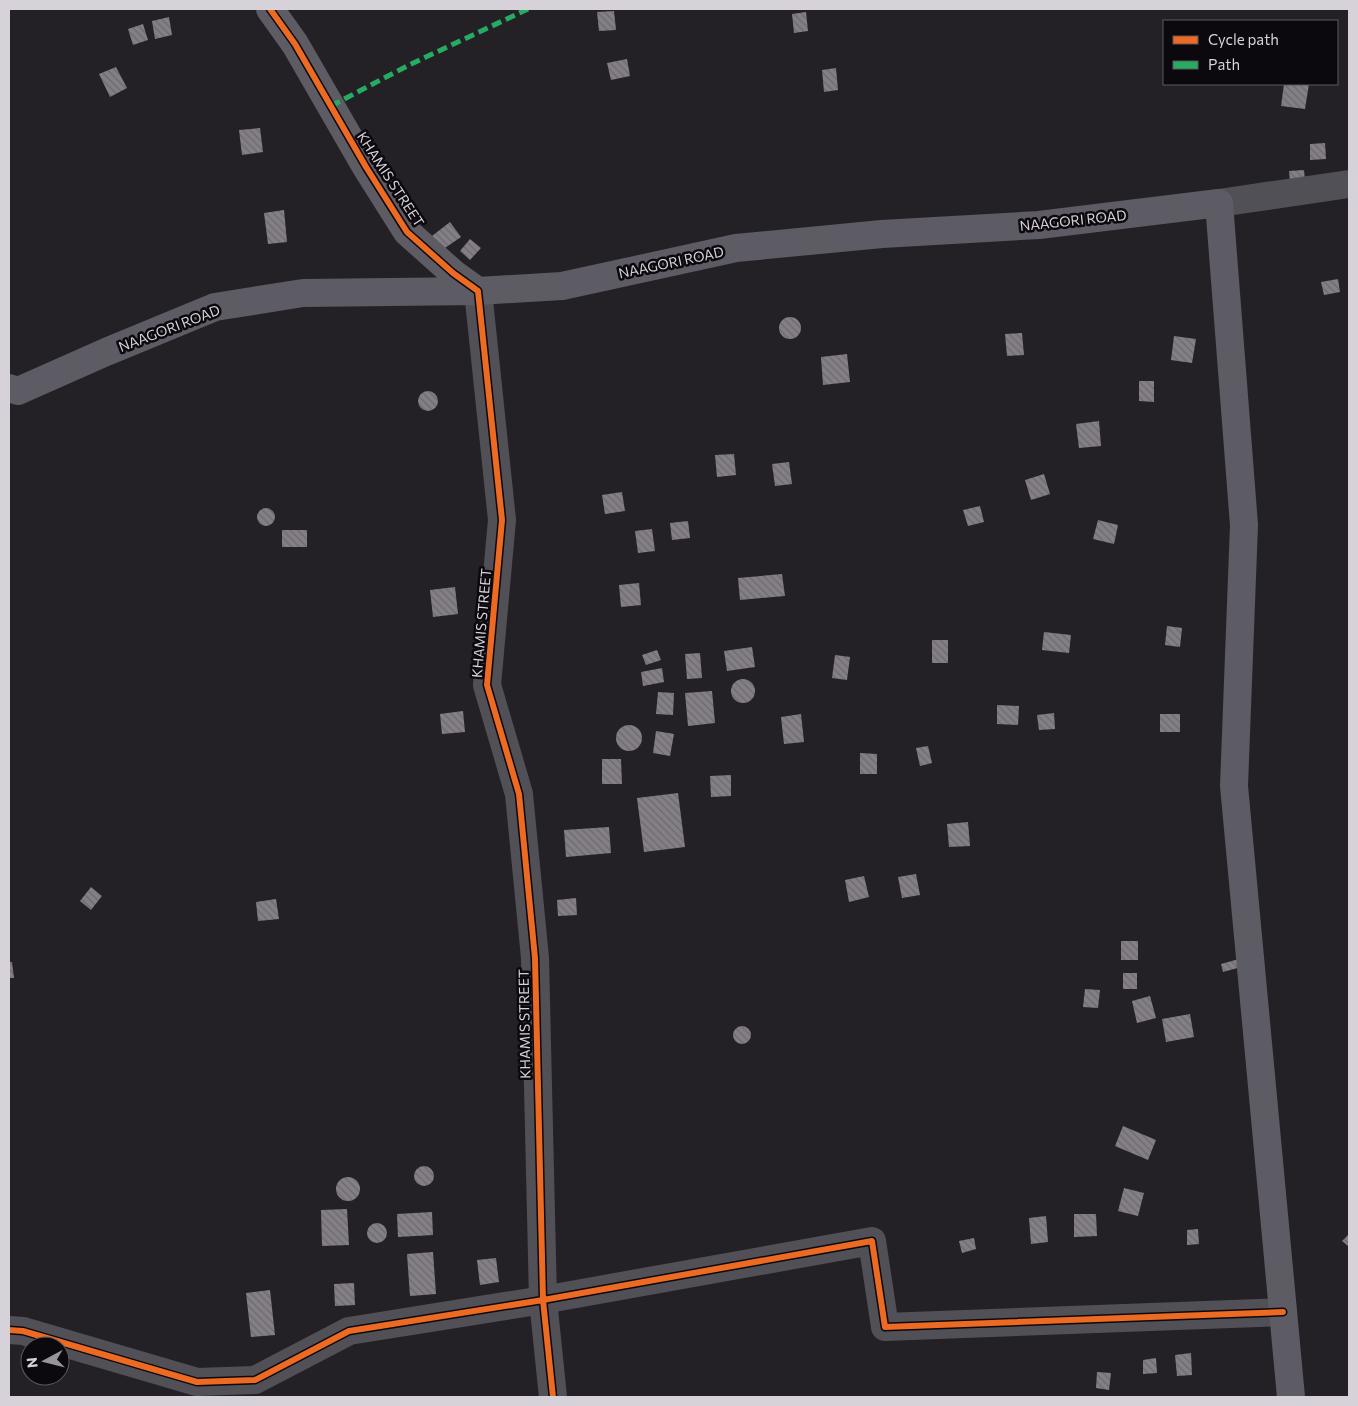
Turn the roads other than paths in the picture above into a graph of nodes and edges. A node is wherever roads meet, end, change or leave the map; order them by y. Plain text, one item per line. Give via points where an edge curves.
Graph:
1 (270, 9) edge
2 (1349, 184) edge
3 (1219, 203) junction
4 (478, 290) junction
5 (9, 388) edge
6 (543, 1300) junction
7 (1283, 1312) junction
8 (9, 1330) edge
9 (553, 1397) edge
10 (1291, 1397) edge

1 - 4 street, KHAMIS STREET via 295,44 407,232 453,273
2 - 3 street, NAAGORI ROAD
3 - 4 street, NAAGORI ROAD via 1039,225 882,234 736,248 562,286
3 - 7 street via 1244,526 1234,786
4 - 5 street, NAAGORI ROAD via 303,293 215,307 18,392
4 - 6 street, KHAMIS STREET via 502,520 488,685 519,794 535,958
6 - 7 street via 872,1241 885,1327
6 - 8 street via 349,1331 255,1380 197,1382 23,1331
6 - 9 street, KHAMIS STREET
7 - 10 street

